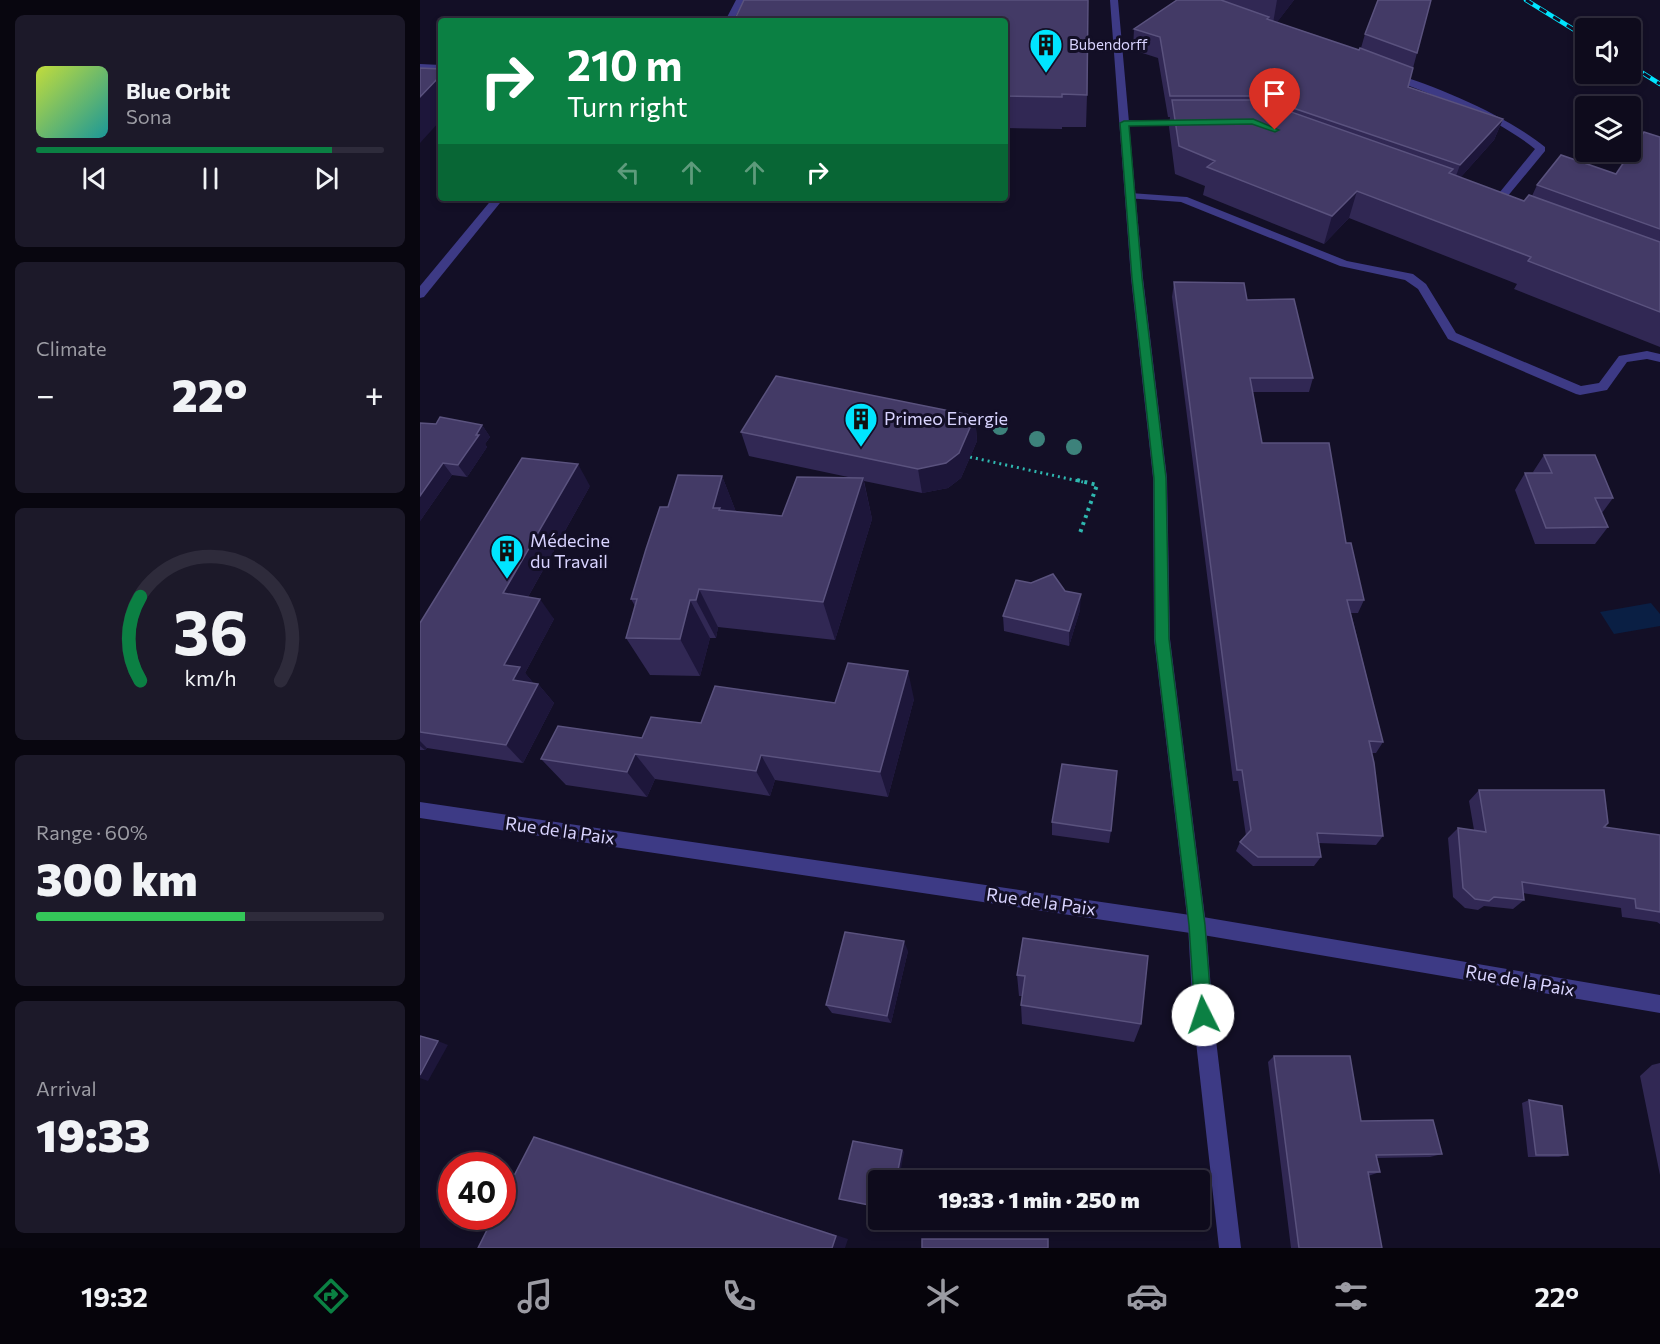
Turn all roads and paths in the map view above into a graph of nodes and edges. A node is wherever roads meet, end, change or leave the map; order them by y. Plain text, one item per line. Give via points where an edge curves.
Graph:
1 (740, 0) edge
2 (1114, 0) edge
3 (731, 18) edge
4 (420, 67) edge
5 (438, 68) edge
6 (1378, 71) edge
7 (1124, 123) junction
8 (1203, 123) edge
9 (1130, 196) junction
10 (497, 201) edge
11 (1493, 207) edge
12 (420, 294) edge
13 (1660, 358) edge
14 (970, 457) edge
15 (1080, 533) dead end
16 (420, 810) edge
17 (1197, 925) junction
18 (1660, 1004) edge
19 (1230, 1248) edge

1 - 3 street
2 - 7 street
4 - 5 street
6 - 11 street via 1517,131 1541,149
7 - 8 street
7 - 9 street
9 - 13 street via 1183,199 1344,264 1409,277 1422,287 1452,336 1580,392 1603,387 1623,358
9 - 17 street via 1160,478 1162,639
10 - 12 street
14 - 15 path via 1097,485
16 - 17 street, Rue de la Paix
17 - 18 street, Rue de la Paix
17 - 19 street via 1203,1015

